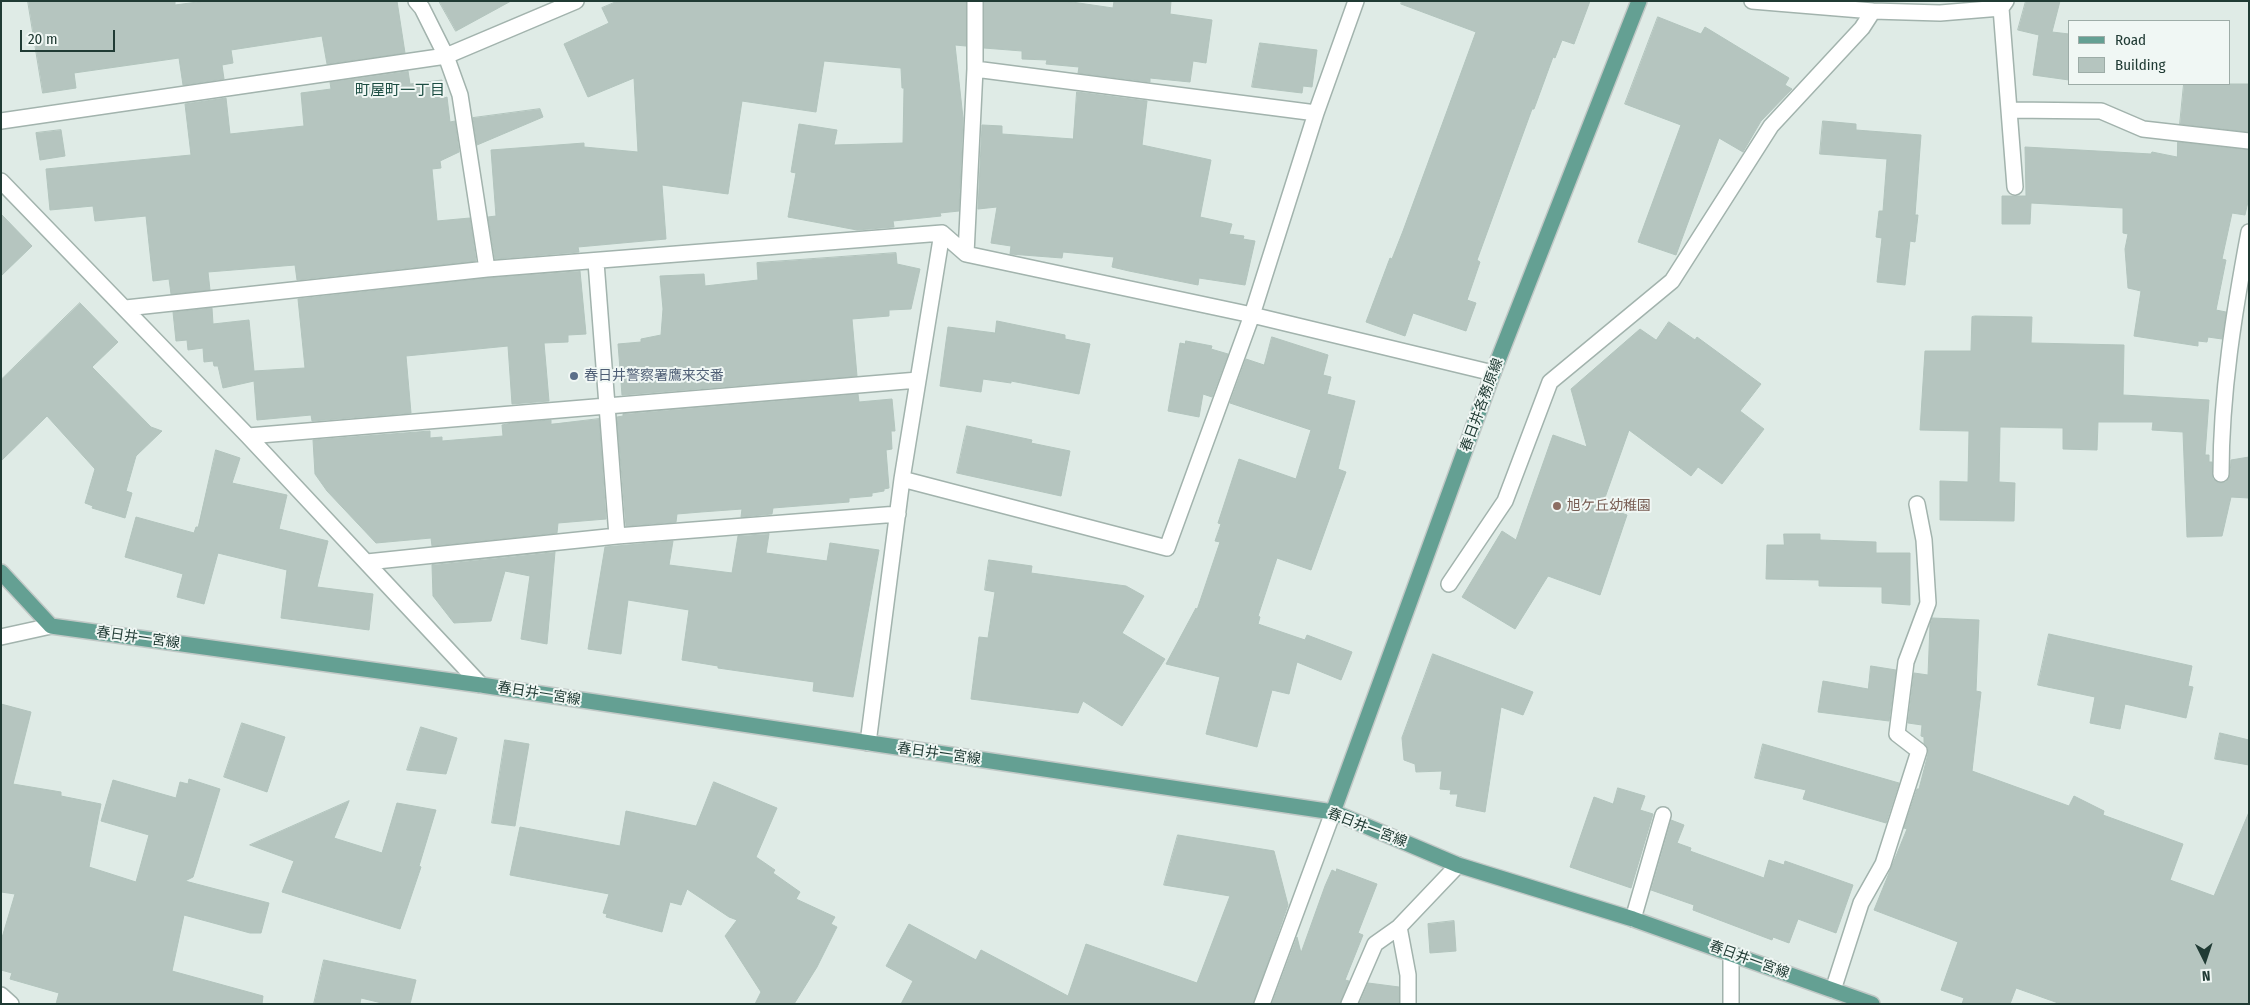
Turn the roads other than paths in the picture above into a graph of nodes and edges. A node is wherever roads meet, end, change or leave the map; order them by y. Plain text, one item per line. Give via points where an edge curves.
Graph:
1 (416, 1) edge
2 (576, 1) edge
3 (975, 1) edge
4 (1356, 1) edge
5 (1639, 1) edge
6 (1752, 1) edge
7 (2003, 5) edge
8 (555, 6) edge
9 (1873, 11) junction
10 (446, 56) junction
11 (975, 69) junction
12 (2010, 110) junction
13 (1316, 113) junction
14 (1, 121) edge
15 (2249, 141) edge
16 (1, 181) edge
17 (2015, 187) dead end
18 (2249, 232) edge
19 (942, 233) junction
20 (966, 254) junction
21 (596, 262) junction
22 (486, 269) junction
23 (126, 308) junction
24 (1252, 315) junction
25 (1494, 373) junction
26 (918, 380) junction
27 (607, 406) junction
28 (248, 436) junction
29 (2221, 474) dead end
30 (902, 479) junction
31 (1917, 504) dead end
32 (898, 514) junction
33 (617, 536) junction
34 (366, 562) junction
35 (1, 572) edge
36 (1449, 584) dead end
37 (51, 626) junction
38 (1, 637) edge
39 (481, 686) junction
40 (868, 743) junction
41 (1333, 812) junction
42 (1664, 815) dead end
43 (1458, 865) junction
44 (1633, 919) junction
45 (1399, 927) junction
46 (1731, 954) junction
47 (1833, 990) junction
48 (1, 995) edge
49 (1849, 1000) edge
50 (11, 1004) edge
51 (1262, 1004) edge
52 (1349, 1004) edge
53 (1408, 1004) edge
54 (1731, 1004) edge
55 (1872, 1004) edge

1 - 10 street
2 - 8 street
3 - 11 street
4 - 13 street
5 - 25 main road, 春日井各務原線
6 - 9 street
7 - 9 street via 1940,13
7 - 12 street
8 - 10 street
9 - 36 street via 1862,28 1771,126 1672,281 1550,382 1504,501
10 - 14 street
10 - 22 street via 460,95
11 - 13 street
11 - 20 street
12 - 15 street via 2101,111 2143,129
12 - 17 street
13 - 24 street
16 - 23 street
18 - 29 street via 2233,320 2221,435
19 - 20 street
19 - 21 street
19 - 26 street
20 - 24 street
21 - 22 street
21 - 27 street
22 - 23 street
23 - 28 street
24 - 25 street
24 - 30 street via 1166,548
25 - 41 main road, 春日井各務原線
26 - 27 street
26 - 30 street
27 - 28 street
27 - 33 street
28 - 34 street
30 - 32 street
31 - 47 street via 1924,540 1928,603 1906,662 1897,734 1919,751 1883,864 1862,903
32 - 33 street
32 - 40 street
33 - 34 street
34 - 39 street
35 - 37 main road
37 - 38 street
37 - 39 main road, 春日井一宮線
39 - 40 main road, 春日井一宮線
40 - 41 main road, 春日井一宮線
41 - 43 main road, 春日井一宮線
41 - 51 street
42 - 44 street
43 - 44 main road, 春日井一宮線
43 - 45 street
44 - 46 main road, 春日井一宮線
45 - 52 street via 1375,944
45 - 53 street via 1408,975
46 - 47 main road, 春日井一宮線
46 - 54 street
47 - 49 main road, 春日井一宮線
48 - 50 street
49 - 55 main road, 春日井一宮線

